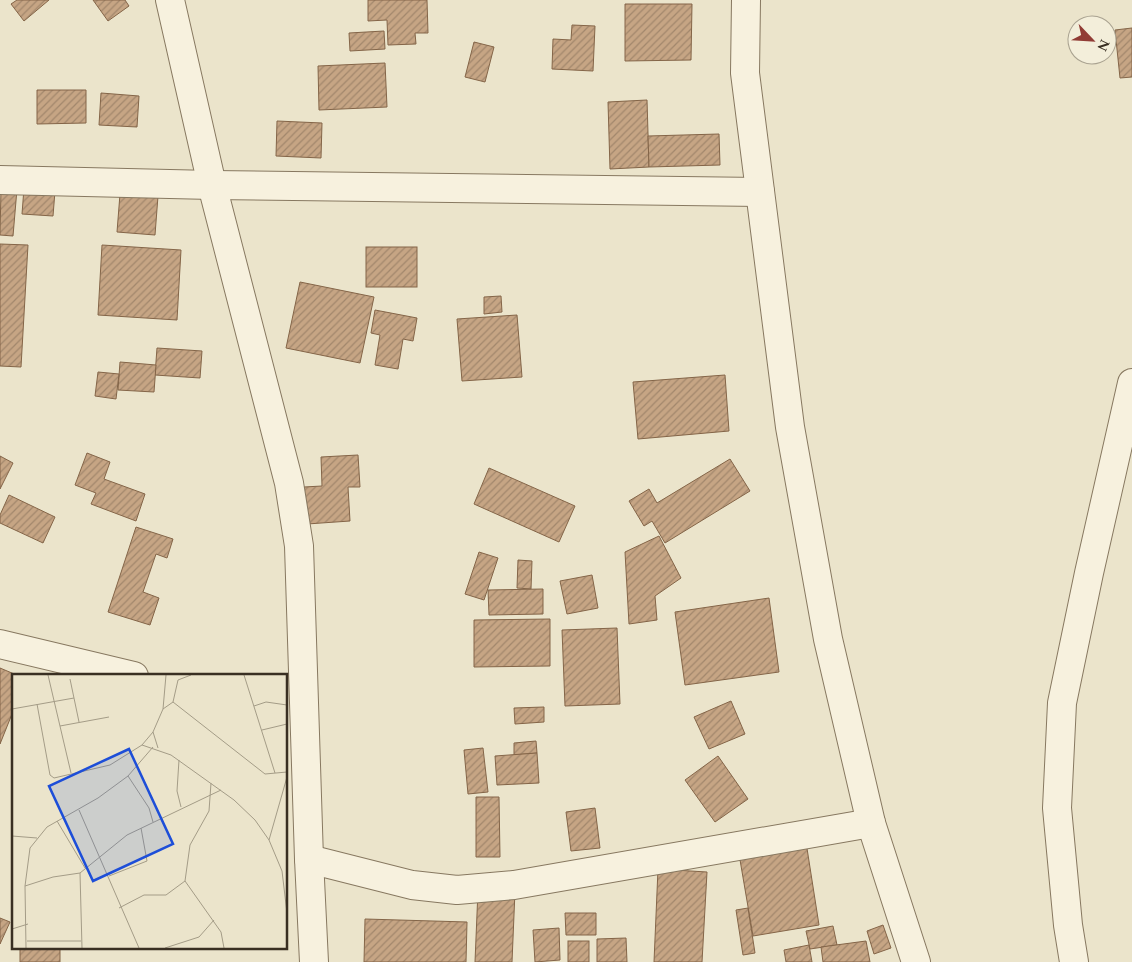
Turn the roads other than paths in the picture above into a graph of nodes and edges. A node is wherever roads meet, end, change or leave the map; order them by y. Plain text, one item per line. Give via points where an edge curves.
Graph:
1 (170, 0) edge
2 (746, 0) edge
3 (0, 180) edge
4 (212, 185) junction
5 (760, 192) junction
6 (1132, 383) edge
7 (0, 644) edge
8 (126, 674) edge
9 (295, 714) edge
10 (871, 822) junction
11 (309, 859) junction
12 (314, 962) edge
13 (916, 962) edge
14 (1074, 962) edge

1 - 4 street
2 - 5 street via 745,73
3 - 4 street
4 - 5 street
4 - 9 street via 289,484 299,546
5 - 10 street via 790,427 828,639
6 - 14 street via 1062,704 1057,808
7 - 8 street
9 - 11 street
10 - 11 street via 514,885 457,890 412,885
10 - 13 street
11 - 12 street

